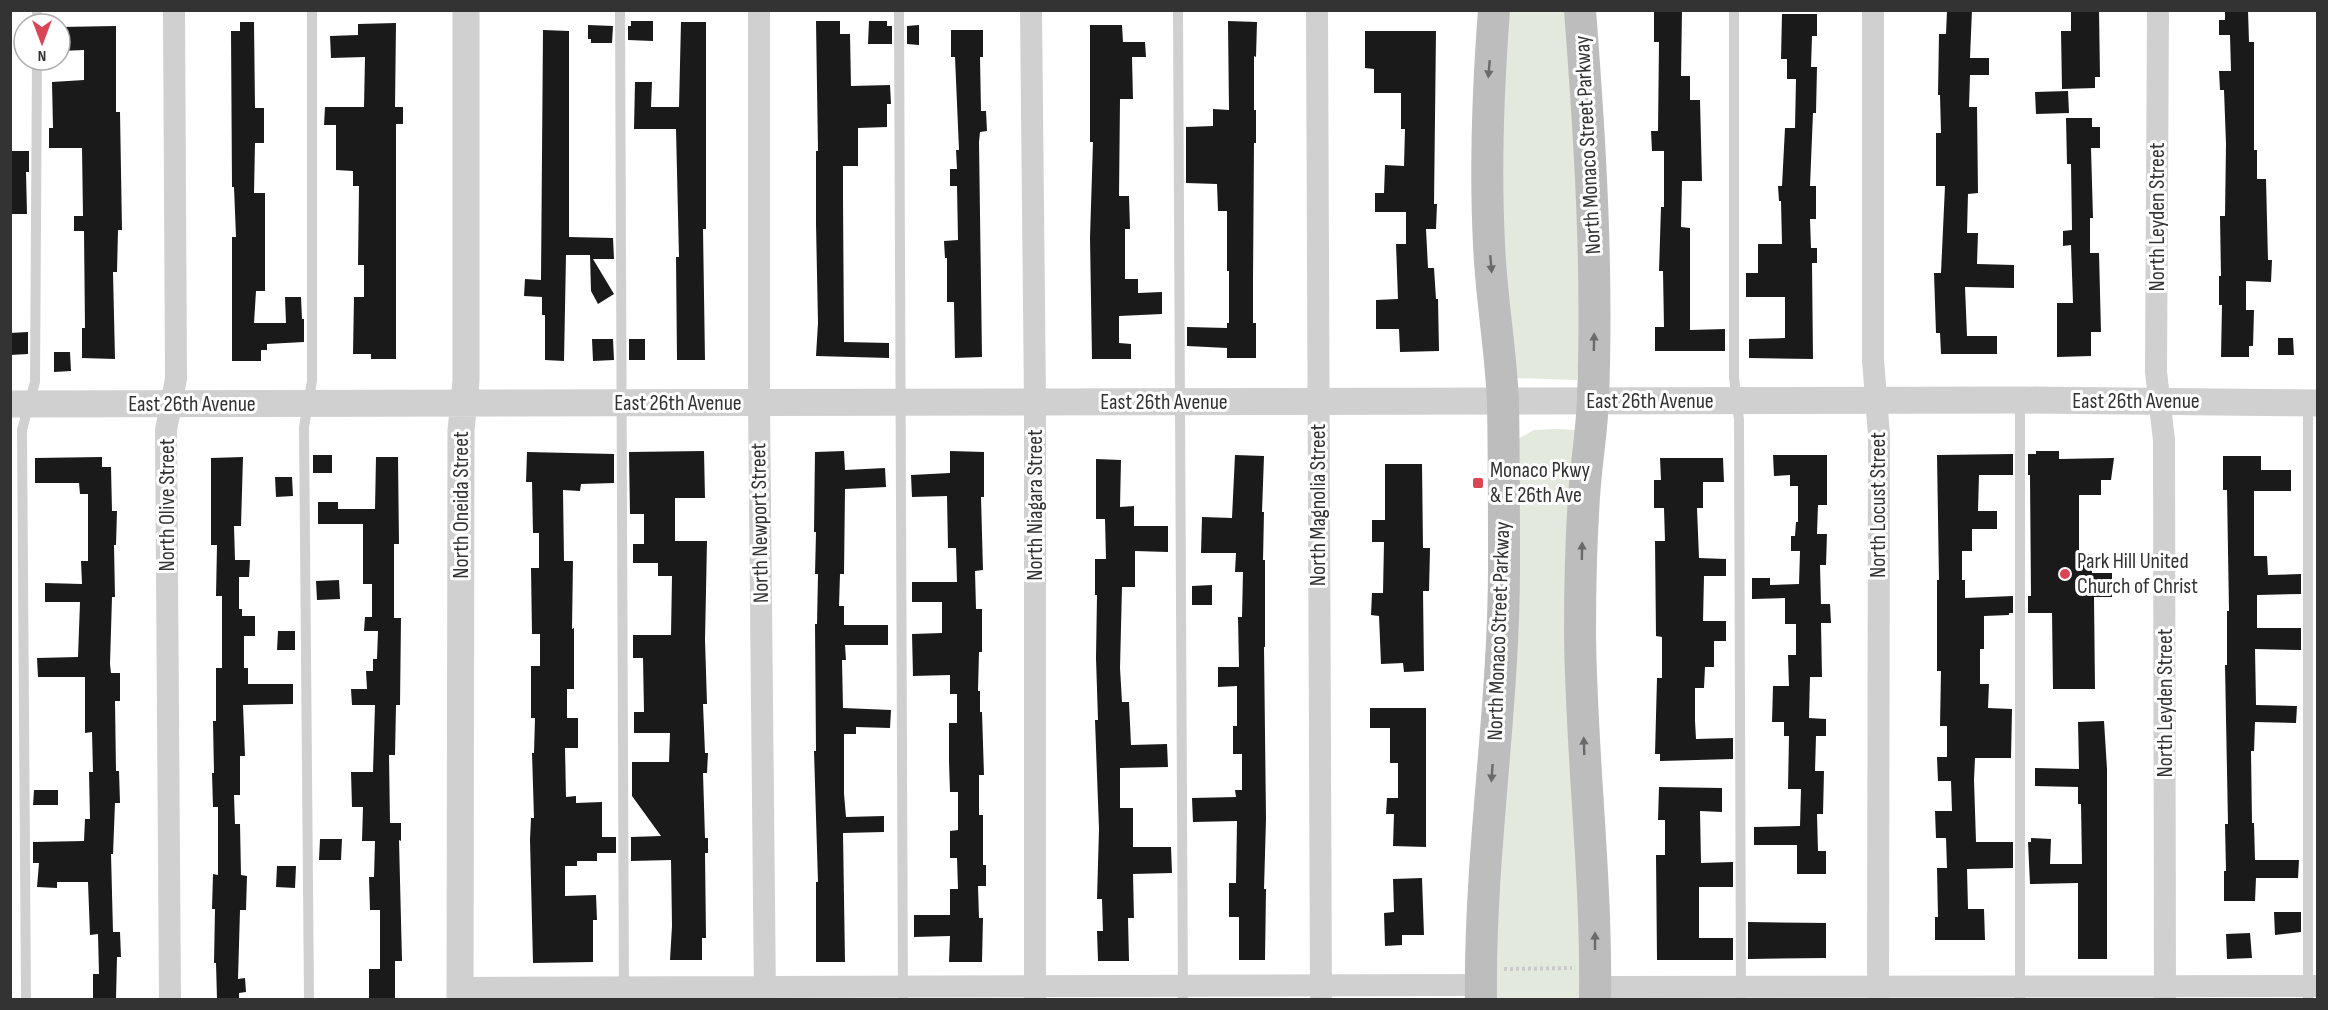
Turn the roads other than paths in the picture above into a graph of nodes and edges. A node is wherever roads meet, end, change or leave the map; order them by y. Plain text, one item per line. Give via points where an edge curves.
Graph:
1 (174, 10) edge
2 (312, 10) edge
3 (466, 10) edge
4 (620, 10) edge
5 (759, 10) edge
6 (899, 10) edge
7 (1031, 10) edge
8 (1178, 10) edge
9 (1317, 10) edge
10 (1494, 10) edge
11 (1580, 10) edge
12 (1734, 10) edge
13 (1873, 10) edge
14 (2158, 10) edge
15 (37, 72) edge
16 (2020, 400) junction
17 (1503, 401) junction
18 (1593, 401) junction
19 (1737, 401) junction
20 (1875, 401) junction
21 (1035, 402) junction
22 (1180, 402) junction
23 (1317, 402) junction
24 (2159, 402) junction
25 (463, 403) junction
26 (622, 403) junction
27 (759, 403) junction
28 (900, 403) junction
29 (2313, 403) edge
30 (20, 404) edge
31 (171, 404) junction
32 (308, 404) junction
33 (1481, 985) edge
34 (1595, 985) edge
35 (2311, 990) edge
36 (1321, 992) edge
37 (624, 993) edge
38 (765, 993) edge
39 (903, 993) edge
40 (1035, 993) edge
41 (1183, 993) edge
42 (1741, 993) edge
43 (1878, 993) edge
44 (2020, 993) edge
45 (2165, 993) edge
46 (460, 994) edge
47 (26, 999) edge
48 (170, 999) edge
49 (309, 999) edge

1 - 31 street, North Olive Street via 176,379
2 - 32 lane via 312,381
3 - 25 street, North Oneida Street
4 - 26 lane
5 - 27 street, North Newport Street
6 - 28 lane
7 - 21 street, North Niagara Street
8 - 22 lane
9 - 23 street, North Magnolia Street
10 -> 17 main road, North Monaco Street Parkway via 1487,94 1489,245
18 -> 11 main road, North Monaco Street Parkway via 1595,249
12 - 19 lane
13 - 20 street, North Locust Street
14 - 24 street, North Leyden Street
15 - 30 lane via 34,382
16 - 20 street, East 26th Avenue
16 - 24 street, East 26th Avenue
16 - 44 lane
17 - 18 street, East 26th Avenue
17 - 23 street, East 26th Avenue
17 -> 33 main road, North Monaco Street Parkway via 1502,650
18 - 19 street, East 26th Avenue
34 -> 18 main road, North Monaco Street Parkway via 1580,632 1584,496
19 - 20 street, East 26th Avenue
19 - 42 lane
20 - 43 street, North Locust Street via 1879,435
21 - 22 street, East 26th Avenue
21 - 28 street, East 26th Avenue
21 - 40 street, North Niagara Street
22 - 23 street, East 26th Avenue
22 - 41 lane
23 - 36 street, North Magnolia Street
24 - 29 street, East 26th Avenue
24 - 45 street, North Leyden Street via 2164,440
25 - 26 street, East 26th Avenue
25 - 32 street, East 26th Avenue
25 - 46 street, North Oneida Street
26 - 27 street, East 26th Avenue
26 - 37 lane
27 - 28 street, East 26th Avenue
27 - 38 street, North Newport Street
28 - 39 lane
29 - 35 lane
30 - 31 street, East 26th Avenue
30 - 47 lane
31 - 32 street, East 26th Avenue
31 - 48 street, North Olive Street via 166,430
32 - 49 lane via 304,427
33 - 36 street
34 - 42 street
35 - 45 street
36 - 41 street
37 - 38 street
37 - 46 street
38 - 39 street
39 - 40 street
40 - 41 street
42 - 43 street
43 - 44 street
44 - 45 street

